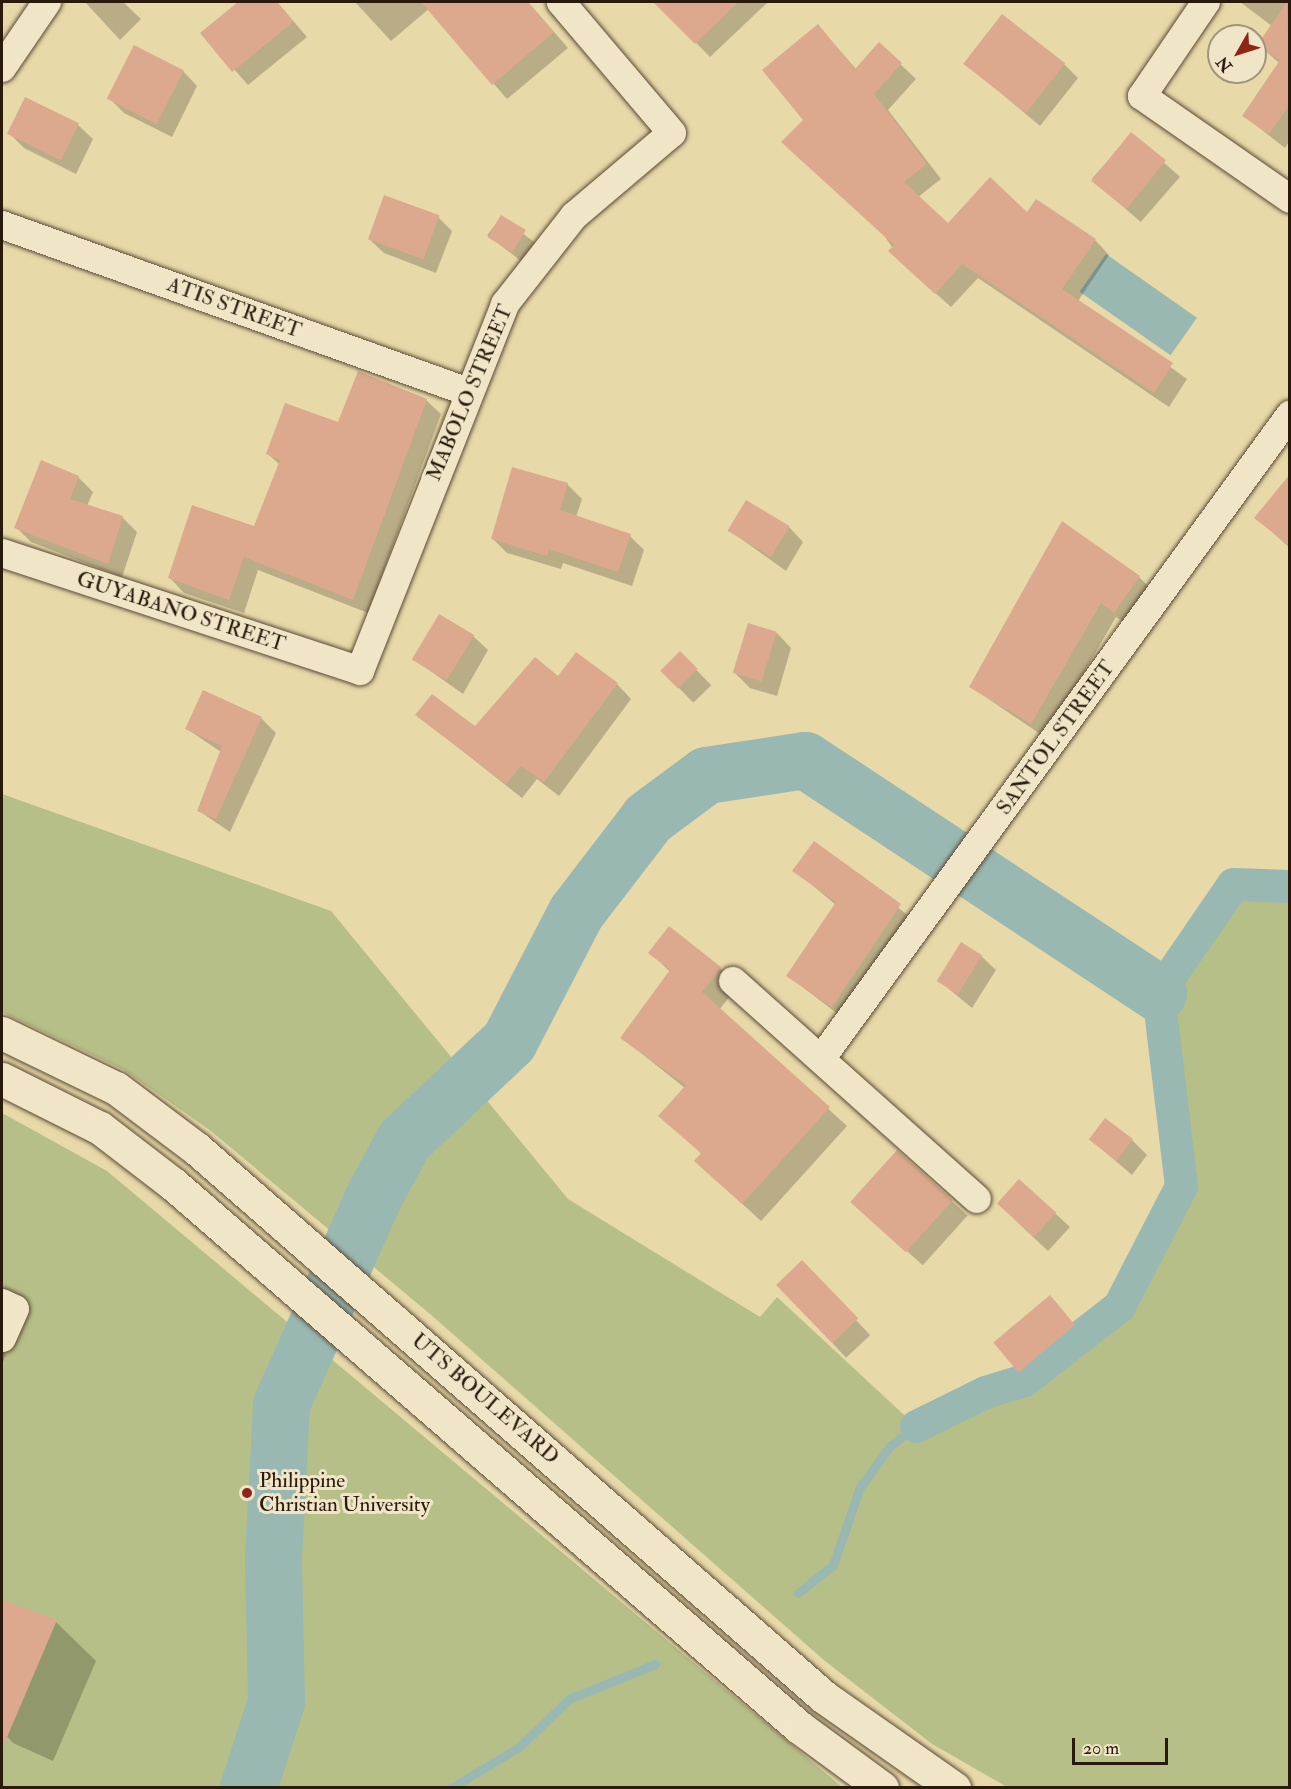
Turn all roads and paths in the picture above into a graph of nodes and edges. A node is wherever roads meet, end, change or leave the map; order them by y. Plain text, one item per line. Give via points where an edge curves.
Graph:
1 (47, 2) edge
2 (561, 2) edge
3 (1206, 2) edge
4 (2, 68) edge
5 (1290, 199) edge
6 (2, 225) edge
7 (466, 391) junction
8 (1290, 415) edge
9 (2, 553) edge
10 (360, 670) joint
11 (733, 981) dead end
12 (2, 1033) edge
13 (821, 1059) junction
14 (2, 1079) edge
15 (977, 1199) dead end
16 (2, 1303) edge
17 (2, 1338) edge
18 (882, 1788) edge
19 (954, 1788) edge

1 - 4 street
2 - 7 street, MABOLO STREET via 672,133 574,216 505,304
3 - 5 street via 1142,96
6 - 7 street, ATIS STREET
7 - 10 street, MABOLO STREET
8 - 13 street, SANTOL STREET
9 - 10 street, GUYABANO STREET
11 - 13 street
12 - 19 main road, UTS BOULEVARD via 116,1088 197,1149 824,1697
13 - 15 street
14 - 18 main road, UTS BOULEVARD via 100,1128 385,1367 799,1727
16 - 17 street via 15,1309

